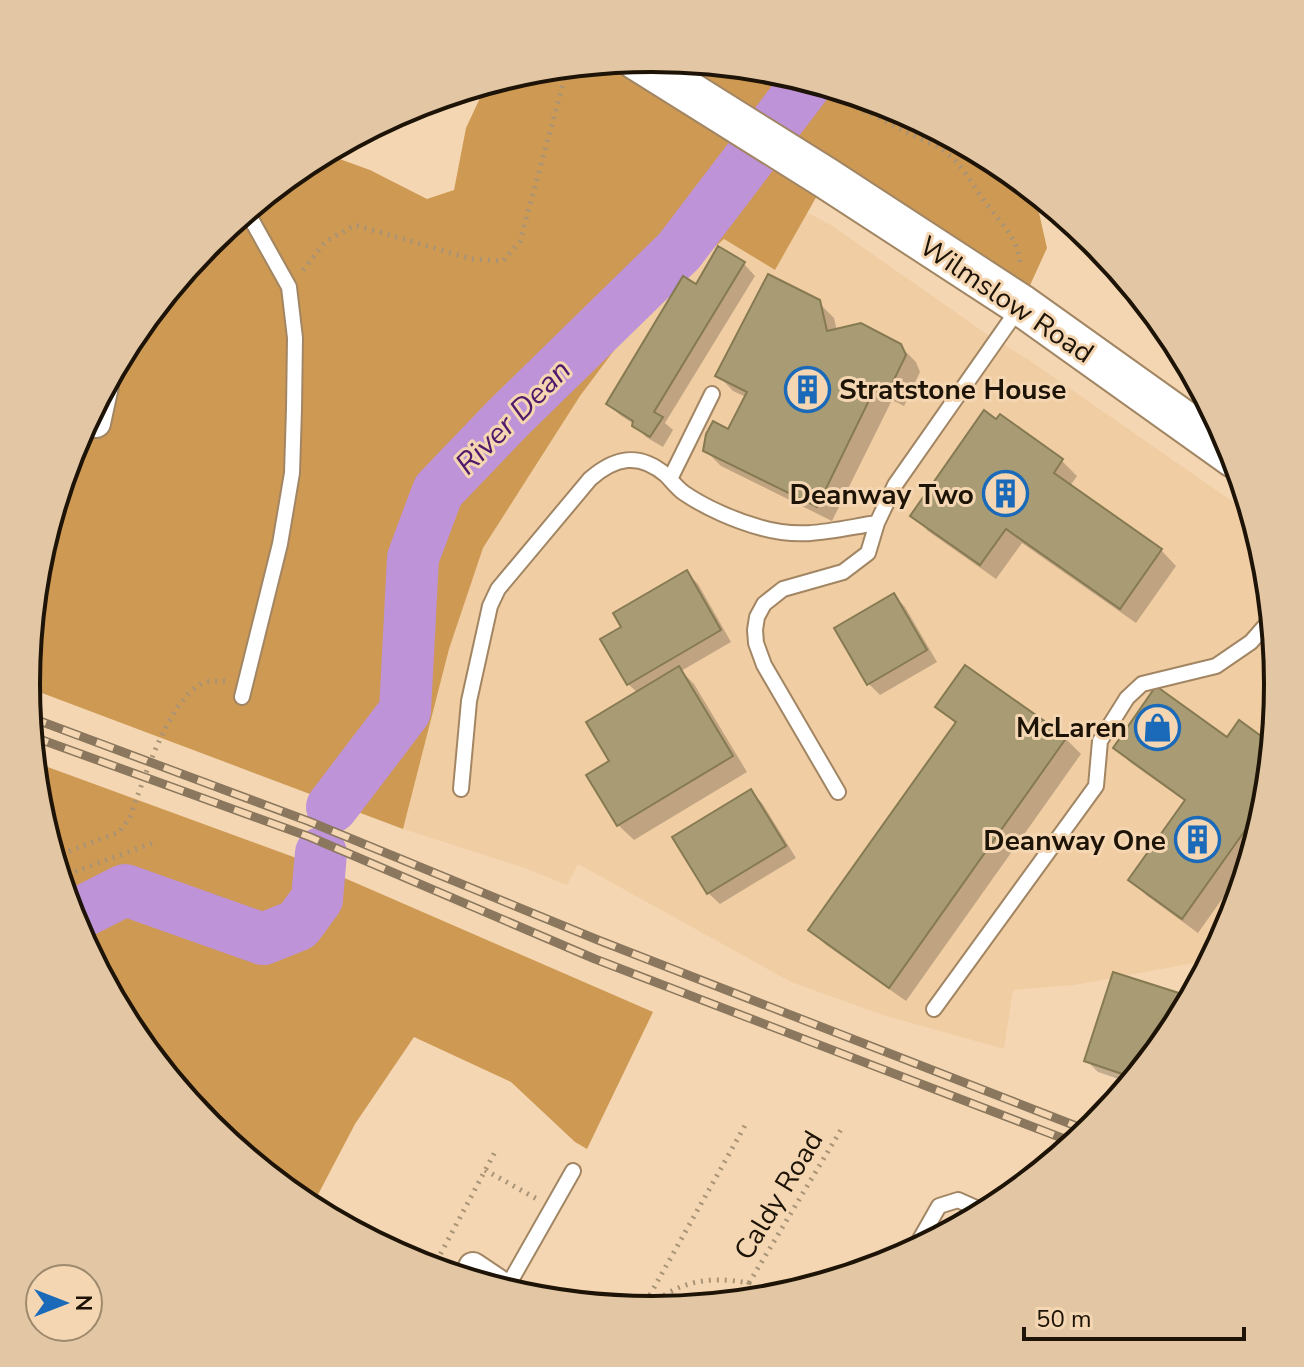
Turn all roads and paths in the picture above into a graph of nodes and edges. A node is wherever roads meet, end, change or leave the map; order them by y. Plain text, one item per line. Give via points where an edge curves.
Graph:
1 (656, 72) edge
2 (565, 78) edge
3 (844, 102) edge
4 (252, 220) edge
5 (289, 287) junction
6 (1021, 305) junction
7 (712, 394) dead end
8 (1214, 443) edge
9 (670, 479) junction
10 (877, 523) junction
11 (1262, 630) edge
12 (247, 680) junction
13 (242, 697) dead end
14 (461, 789) dead end
15 (838, 792) dead end
16 (153, 843) dead end
17 (64, 853) edge
18 (70, 873) edge
19 (934, 1009) dead end
20 (747, 1122) dead end
21 (842, 1128) dead end
22 (496, 1150) dead end
23 (485, 1170) junction
24 (573, 1171) dead end
25 (971, 1206) edge
26 (552, 1208) junction
27 (925, 1231) edge
28 (439, 1257) edge
29 (473, 1267) dead end
30 (477, 1270) edge
31 (514, 1280) edge
32 (749, 1283) junction
33 (748, 1288) edge
34 (650, 1296) edge
35 (662, 1296) edge

1 - 6 street, Wilmslow Road
2 - 5 path via 520,241 503,261 472,259 355,225 326,241
3 - 6 path via 946,152 971,177 1019,253
4 - 5 lane
5 - 12 lane via 295,338 292,473
6 - 8 street, Wilmslow Road
6 - 10 lane via 895,485
7 - 9 lane
9 - 10 lane via 683,492 732,518 782,533 828,533
9 - 14 lane via 648,463 620,460 607,465 498,589 469,701
10 - 15 lane via 868,553 855,565 773,595 757,617 755,630 764,665
11 - 19 lane via 1216,666 1142,684 1127,698 1100,741 1096,786
12 - 13 lane
12 - 17 path via 204,682 191,691 176,708 119,832
16 - 18 path
20 - 34 path
21 - 32 path, Caldy Road
22 - 23 path
23 - 26 path
23 - 28 path
24 - 26 lane
25 - 27 lane via 958,1200 939,1206
26 - 31 lane
29 - 30 street
32 - 33 path, Caldy Road
32 - 35 path via 722,1278 694,1282

